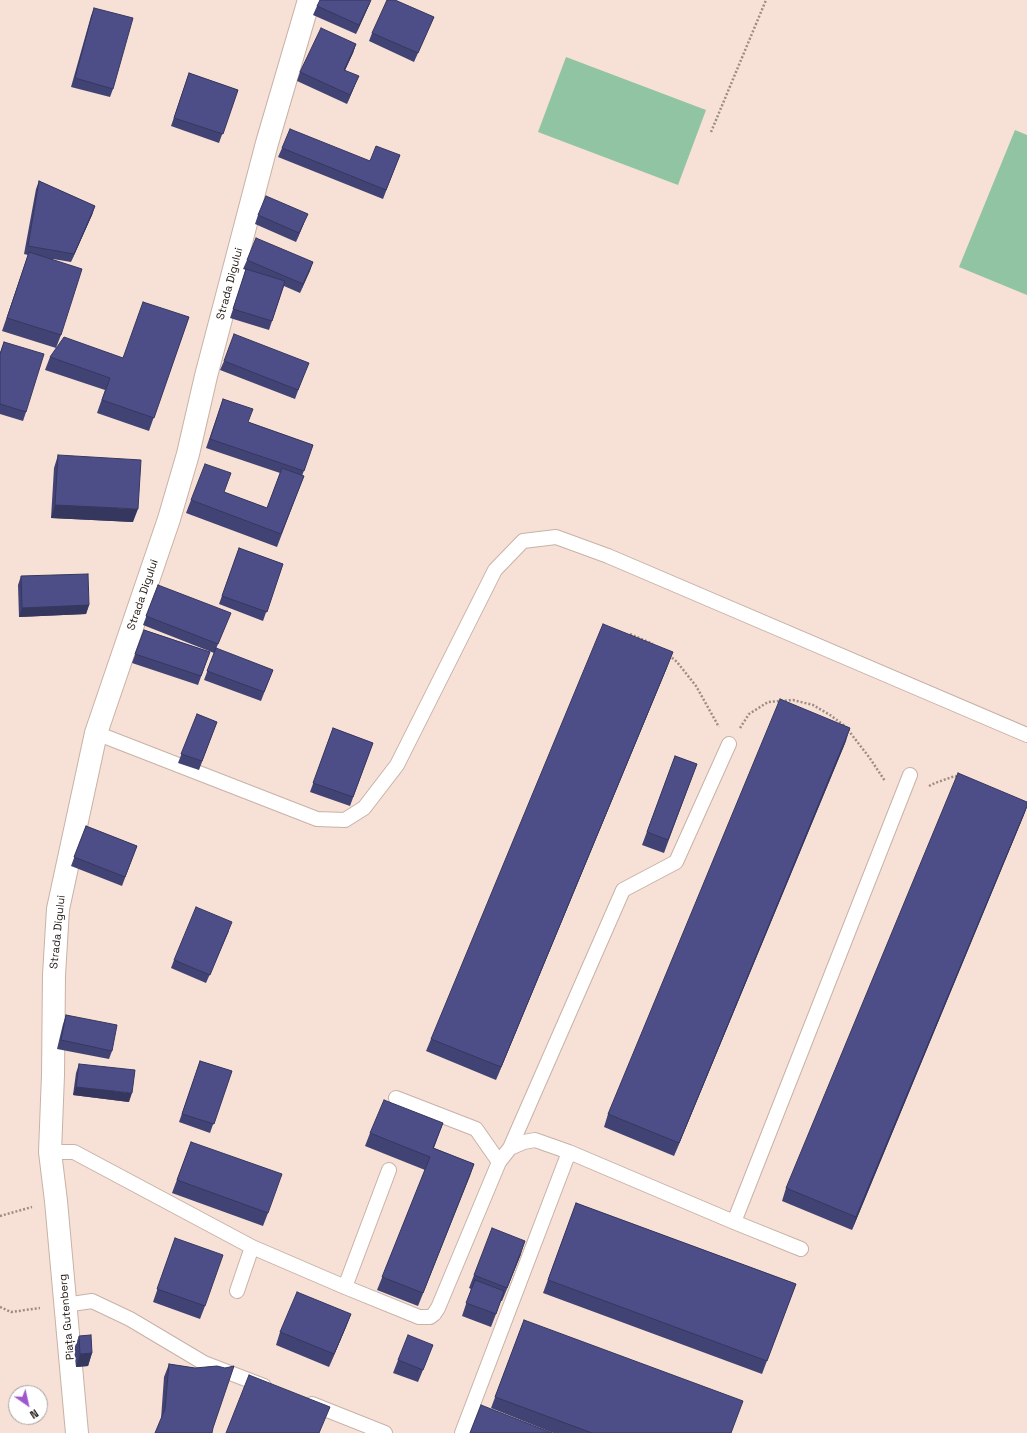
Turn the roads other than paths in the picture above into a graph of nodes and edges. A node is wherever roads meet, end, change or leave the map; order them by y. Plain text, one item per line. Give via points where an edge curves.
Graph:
1 (309, 0) edge
2 (96, 734) junction
3 (1027, 735) edge
4 (729, 744) road end
5 (910, 775) dead end
6 (396, 1098) dead end
7 (510, 1148) junction
8 (50, 1152) junction
9 (569, 1152) junction
10 (499, 1162) junction
11 (389, 1170) dead end
12 (56, 1202) joint
13 (734, 1222) junction
14 (252, 1247) junction
15 (801, 1249) dead end
16 (345, 1287) junction
17 (237, 1291) dead end
18 (66, 1305) junction
19 (278, 1391) edge
20 (300, 1399) edge
21 (77, 1433) edge
22 (386, 1433) edge
23 (462, 1433) edge

1 - 2 street, Strada Digului via 267,143 188,454 169,519
2 - 3 lane via 317,819 346,820 364,808 398,765 495,570 523,541 556,537 608,556
2 - 8 street, Strada Digului via 58,909
4 - 7 lane via 676,862 623,890
5 - 13 lane
6 - 10 lane via 476,1129
7 - 9 lane via 535,1140
7 - 10 lane
8 - 12 street, Strada Digului
8 - 14 lane via 74,1152
9 - 13 lane
9 - 23 lane
10 - 16 lane via 434,1314 430,1317 419,1317
11 - 16 lane
12 - 18 street, Piața Gutenberg
13 - 15 lane
14 - 16 lane
14 - 17 lane
18 - 19 lane via 92,1301 130,1319 204,1363
18 - 21 street, Piața Gutenberg
20 - 22 lane

